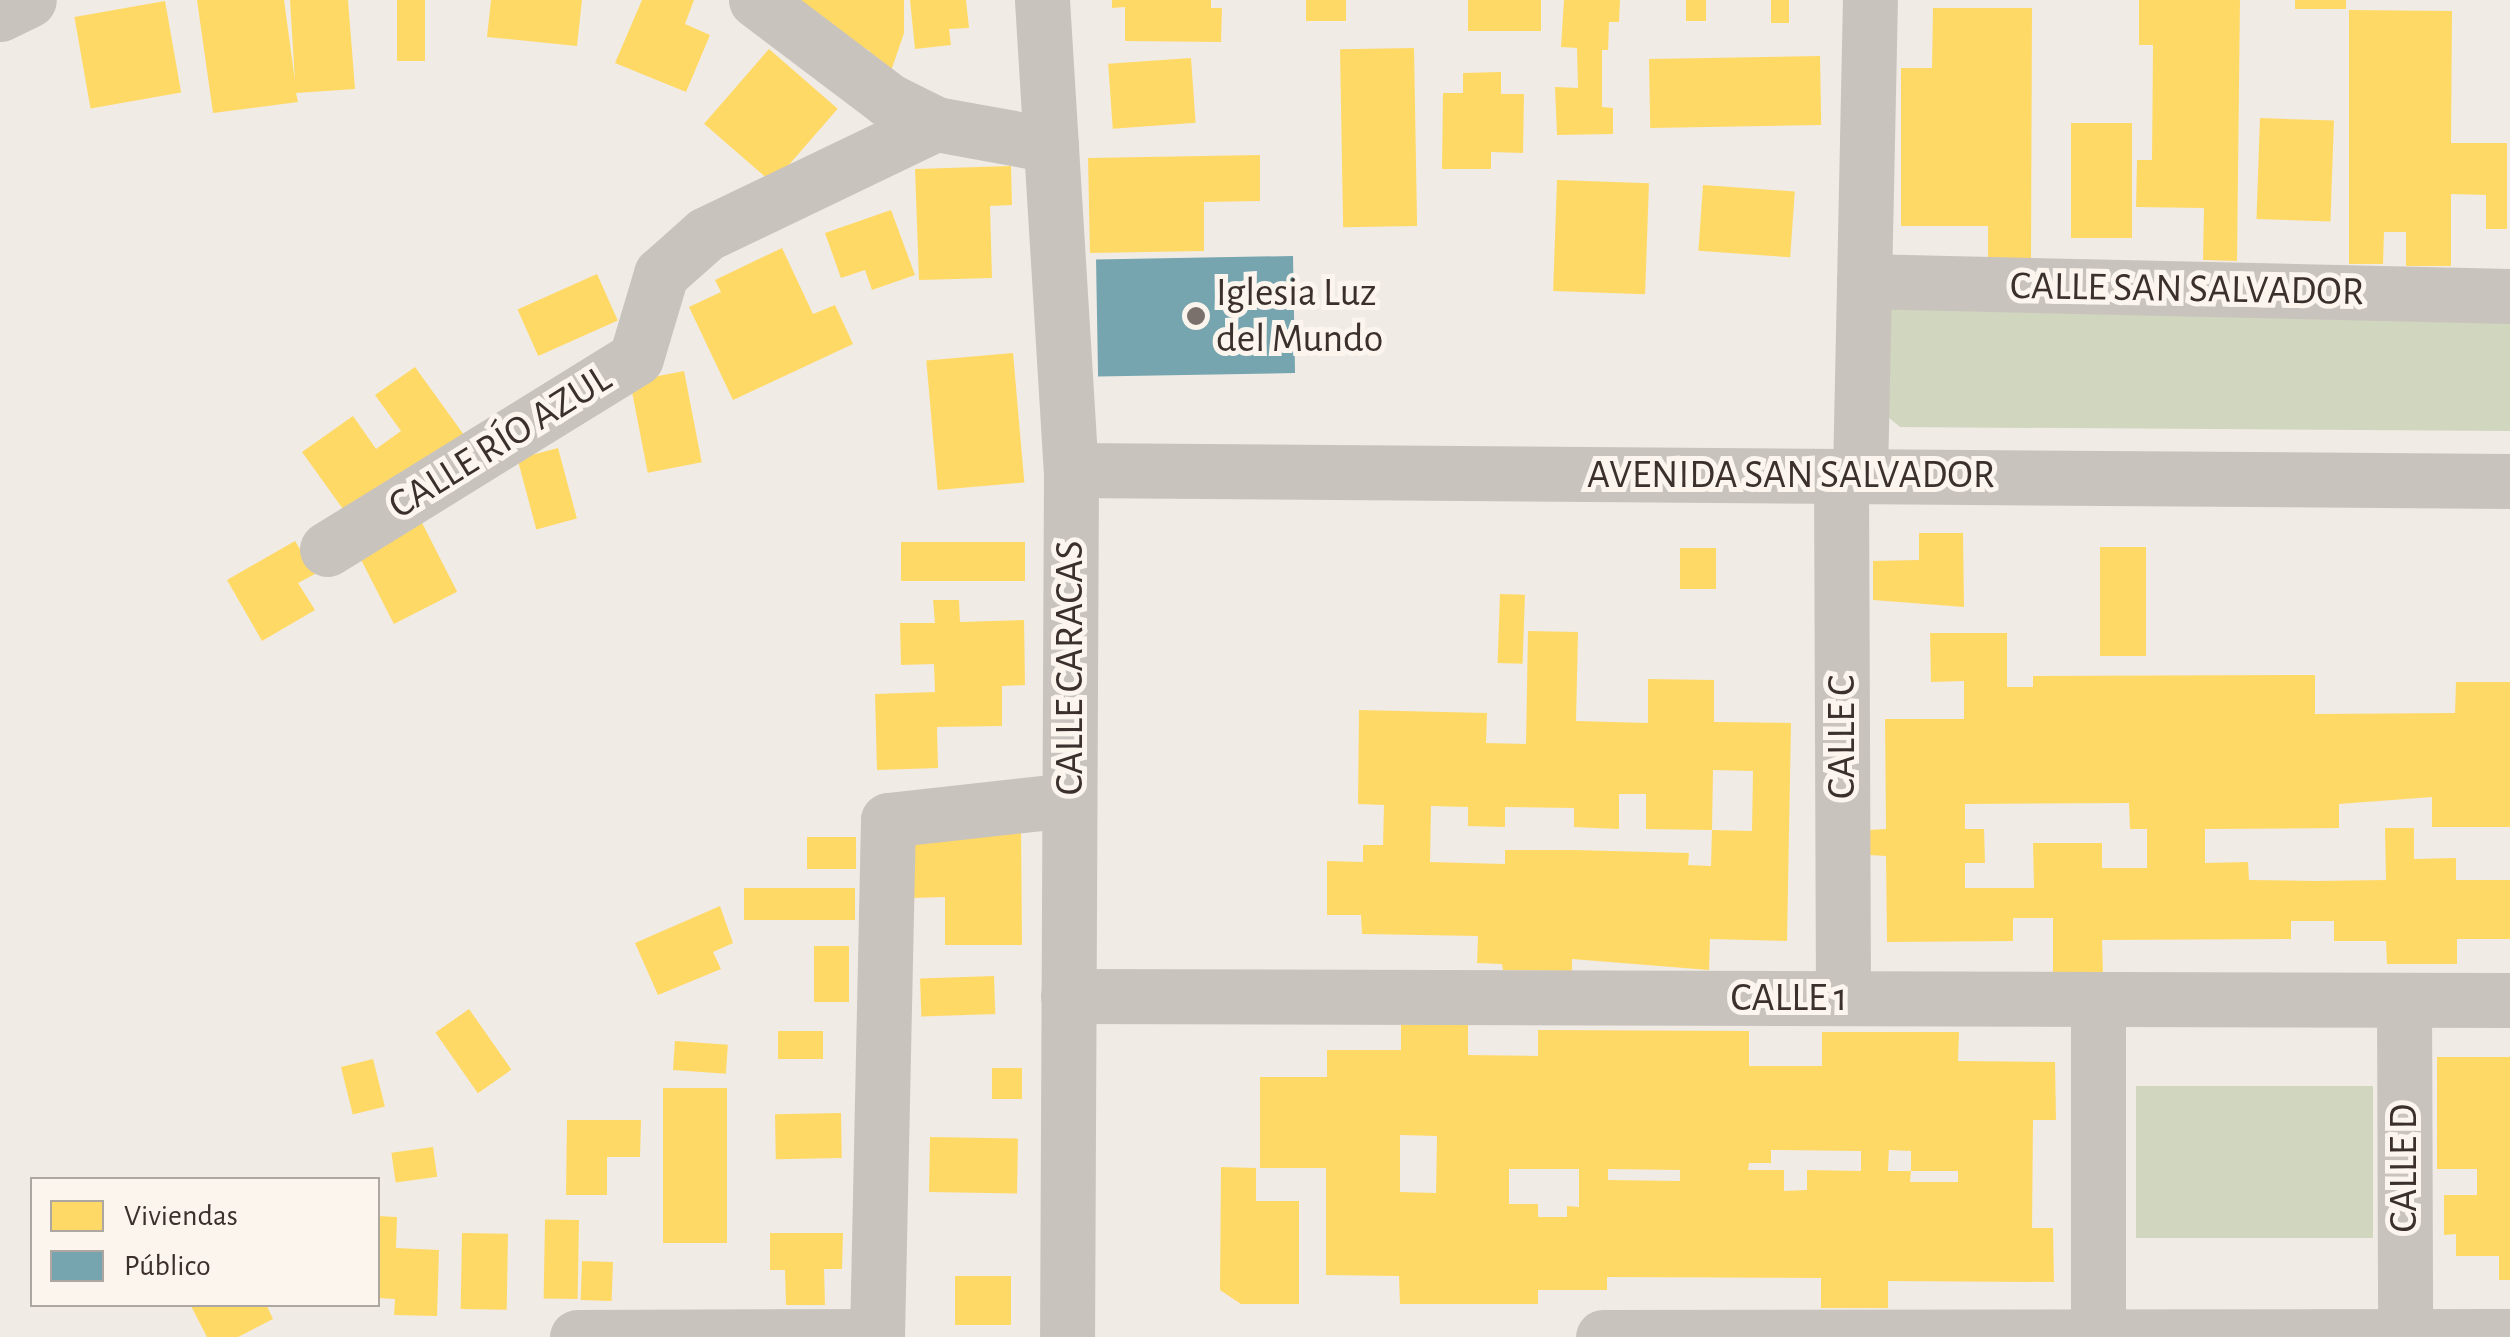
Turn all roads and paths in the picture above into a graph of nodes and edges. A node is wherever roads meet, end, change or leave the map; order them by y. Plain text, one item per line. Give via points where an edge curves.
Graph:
1 (29, 0) edge
2 (756, 0) edge
3 (1042, 0) edge
4 (1870, 0) edge
5 (0, 14) edge
6 (936, 124) junction
7 (1051, 145) junction
8 (1864, 281) junction
9 (2510, 296) edge
10 (1072, 470) junction
11 (1851, 475) junction
12 (2510, 480) edge
13 (327, 549) dead end
14 (1070, 800) junction
15 (1068, 996) junction
16 (1843, 998) junction
17 (2098, 999) junction
18 (2404, 1000) junction
19 (2510, 1000) edge
20 (2098, 1336) edge
21 (2405, 1336) edge
22 (2510, 1336) edge
23 (577, 1337) edge
24 (1067, 1337) edge
25 (1603, 1337) edge
26 (1846, 1337) edge

1 - 5 street
2 - 6 street via 888,100
3 - 7 street, CALLE CARACAS
4 - 8 street, CALLE C
6 - 7 street
6 - 13 street, CALLE RÍO AZUL via 706,234 661,274 636,358
7 - 10 street, CALLE CARACAS
8 - 9 street, CALLE SAN SALVADOR
8 - 11 street, CALLE C
10 - 11 street, AVENIDA SAN SALVADOR
10 - 14 street, CALLE CARACAS
11 - 12 street, AVENIDA SAN SALVADOR
11 - 16 street, CALLE C
14 - 15 street, CALLE CARACAS
14 - 23 street via 888,820 877,1336
15 - 16 street, CALLE 1
15 - 24 street, CALLE CARACAS
16 - 17 street, CALLE 1
17 - 18 street, CALLE 1
17 - 20 street
18 - 19 street, CALLE 1
18 - 21 street, CALLE D
20 - 21 street
20 - 26 street
21 - 22 street
25 - 26 street

